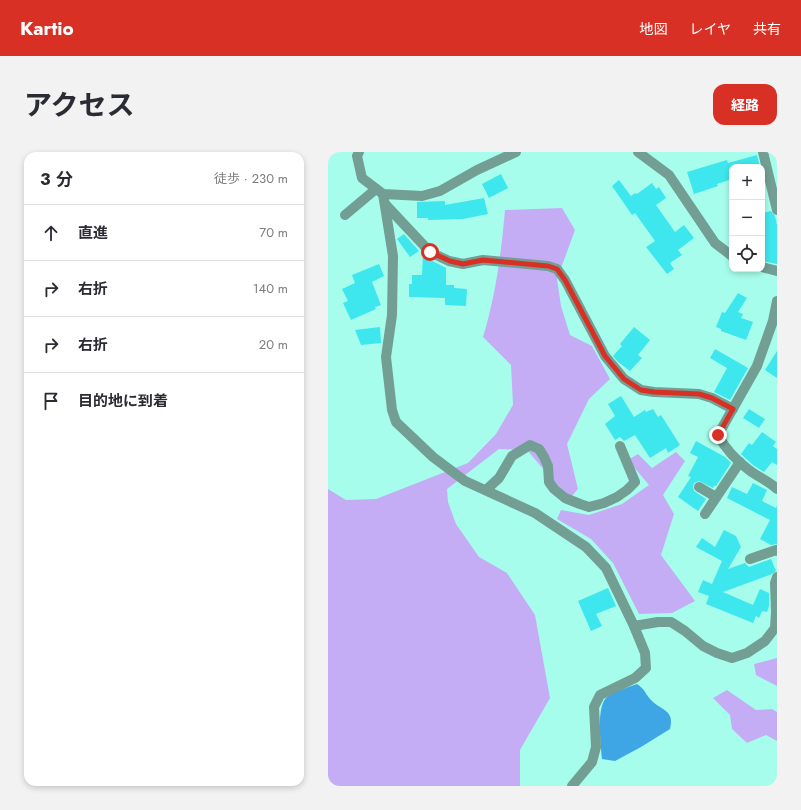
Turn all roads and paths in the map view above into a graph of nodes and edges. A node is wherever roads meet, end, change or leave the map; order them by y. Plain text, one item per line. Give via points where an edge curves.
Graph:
1 (359, 152) edge
2 (516, 152) edge
3 (638, 152) edge
4 (763, 152) edge
5 (380, 191) junction
6 (385, 204) junction
7 (777, 210) edge
8 (346, 215) dead end
9 (729, 254) edge
10 (765, 268) edge
11 (777, 271) edge
12 (777, 301) edge
13 (774, 326) edge
14 (733, 409) junction
15 (620, 446) dead end
16 (740, 462) junction
17 (699, 487) dead end
18 (777, 489) edge
19 (486, 490) junction
20 (716, 497) junction
21 (705, 514) dead end
22 (777, 551) edge
23 (750, 559) dead end
24 (777, 577) edge
25 (634, 626) junction
26 (572, 786) edge

1 - 5 street via 357,156 362,178
2 - 5 street via 476,170 440,191 422,196
3 - 9 street via 668,175 715,243
4 - 7 street
5 - 6 street
5 - 8 street
6 - 14 street via 430,252 450,261 463,264 483,260 557,269 605,356 624,379 641,390 699,394
6 - 19 street via 393,256 392,315 386,357 392,410 396,422 433,457 465,481
10 - 11 street
12 - 13 street
13 - 14 street via 757,366
14 - 16 street via 718,435
15 - 19 street via 635,482 604,503 589,507 565,498 549,482 548,466 539,449 530,445 512,456 499,478
16 - 18 street
16 - 20 street
17 - 20 street
19 - 25 street via 535,513 586,547 606,568
20 - 21 street
22 - 23 street
24 - 25 street via 775,628 765,641 747,653 732,658 717,653 703,646 671,622
25 - 26 street via 645,653 646,668 635,678 600,695 594,707 596,748 592,762

